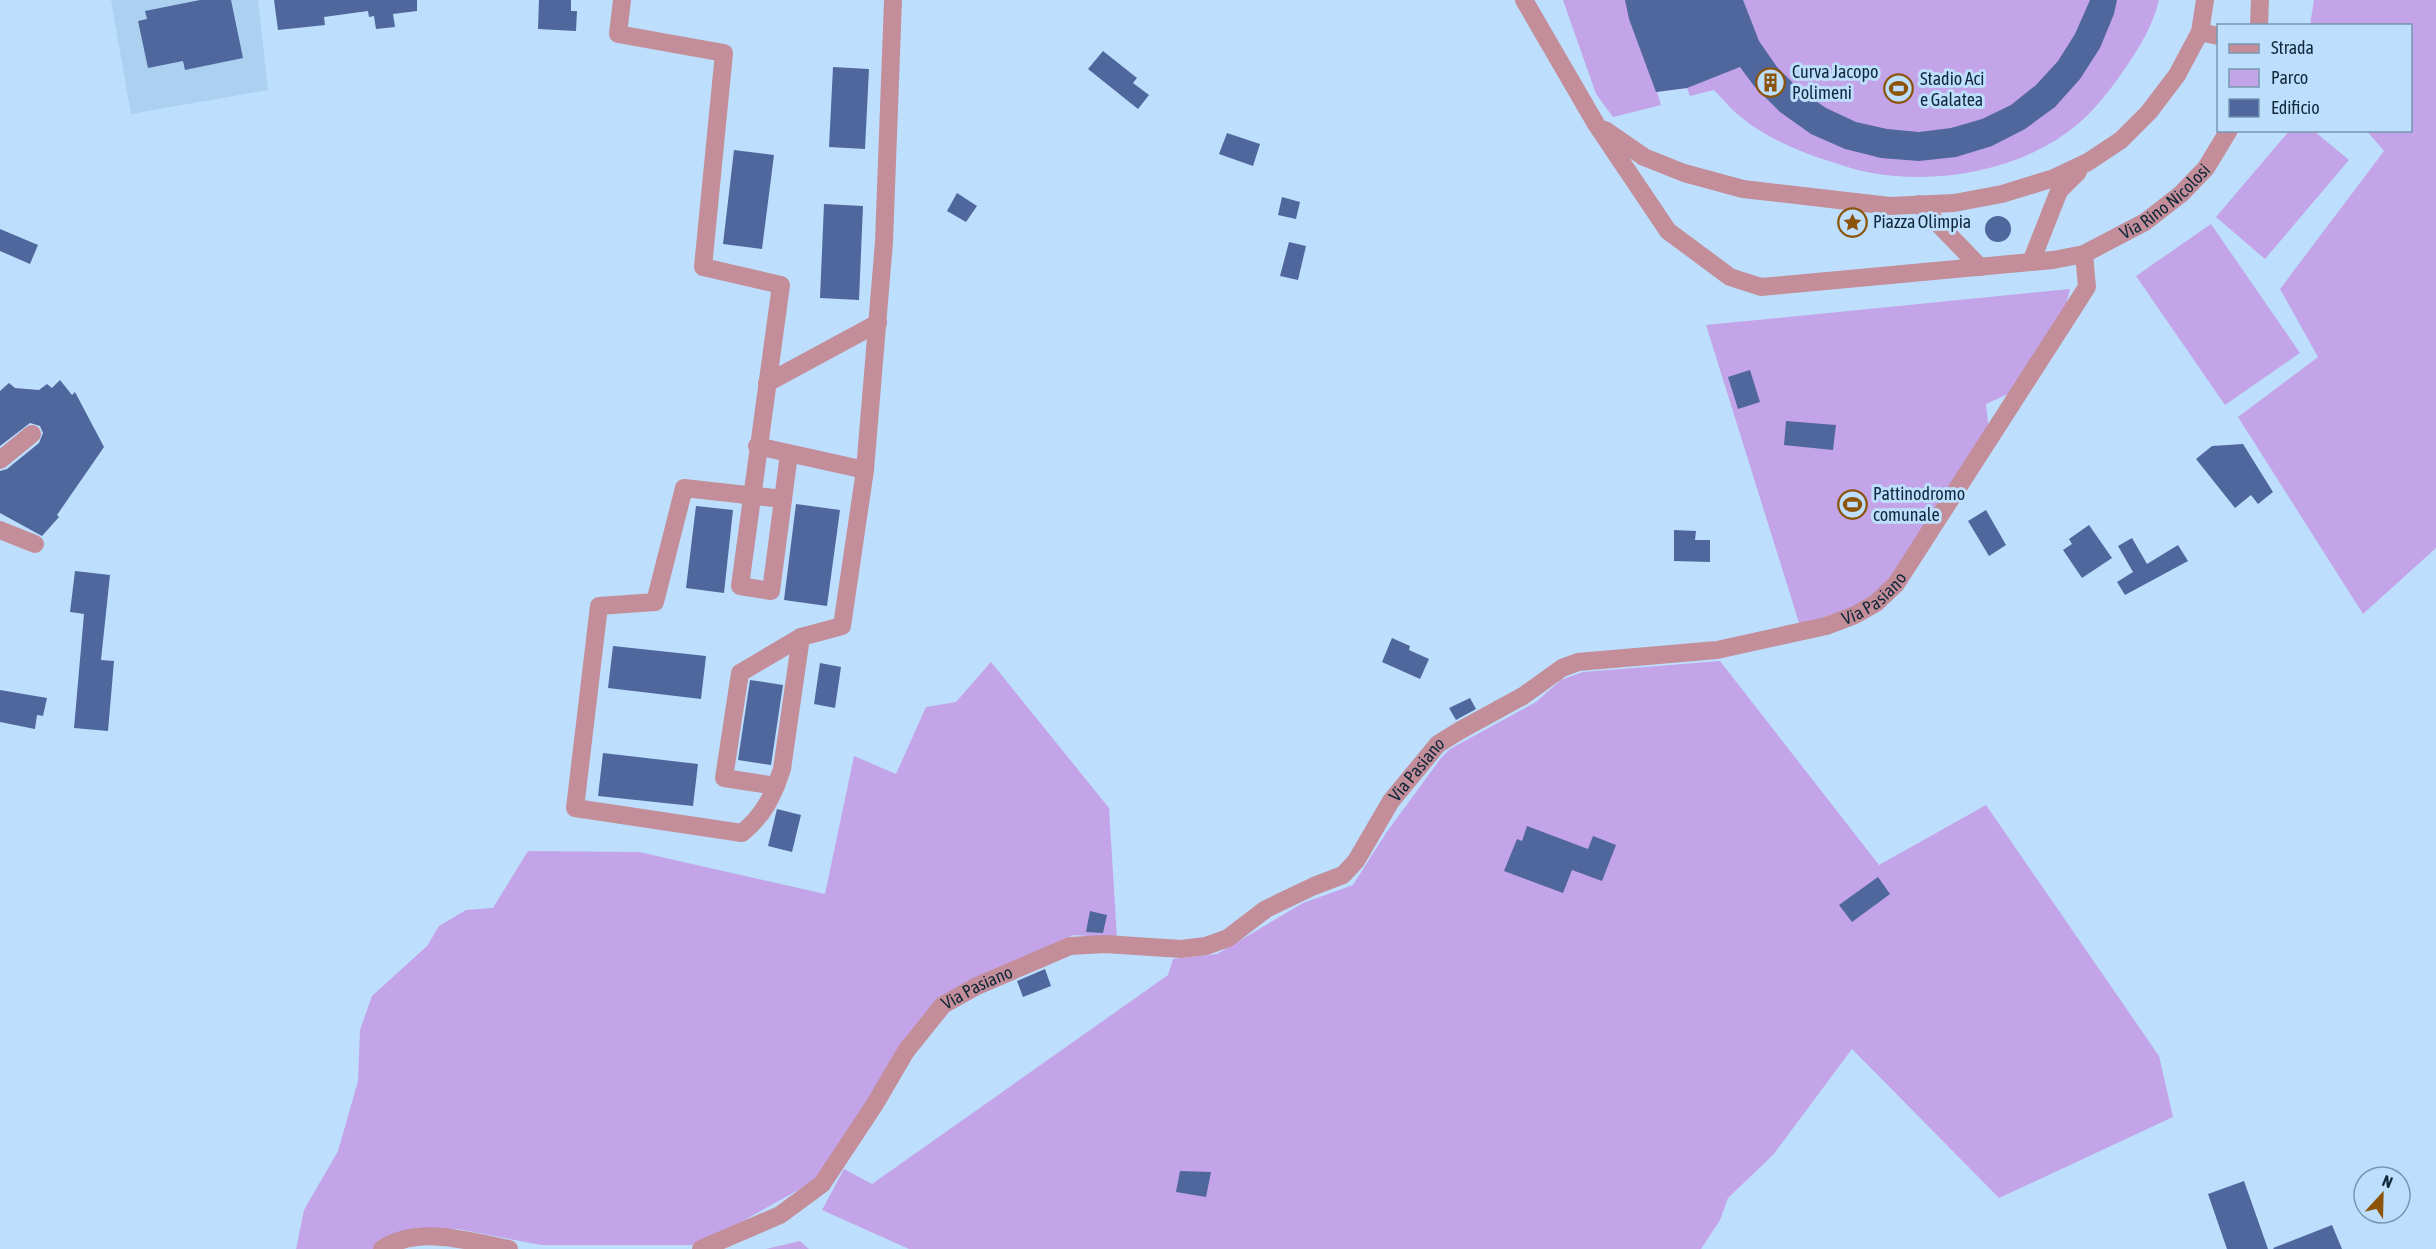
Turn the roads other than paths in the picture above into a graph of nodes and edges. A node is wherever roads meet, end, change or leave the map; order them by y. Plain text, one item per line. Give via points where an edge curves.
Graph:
1 (622, 0) edge
2 (893, 0) edge
3 (1524, 0) edge
4 (2205, 0) edge
5 (2260, 0) edge
6 (2259, 24) edge
7 (2200, 32) junction
8 (2217, 36) edge
9 (1596, 124) junction
10 (2228, 132) edge
11 (2088, 162) junction
12 (1919, 204) junction
13 (2085, 254) junction
14 (2031, 262) junction
15 (1980, 267) junction
16 (878, 323) junction
17 (767, 383) junction
18 (32, 434) dead end
19 (757, 447) junction
20 (789, 454) junction
21 (0, 460) edge
22 (866, 470) junction
23 (752, 495) junction
24 (783, 500) junction
25 (0, 530) edge
26 (35, 544) dead end
27 (801, 637) junction
28 (776, 786) junction
29 (382, 1249) edge
30 (509, 1249) edge
31 (700, 1249) edge

1 - 17 street via 618,34 724,53 703,267 781,285
2 - 16 street
3 - 9 street, Via Rino Nicolosi
4 - 7 street
5 - 6 street
7 - 8 street
7 - 11 street via 2149,112 2121,140
9 - 12 street via 1644,157 1743,189 1890,206
9 - 15 street, Via Rino Nicolosi via 1668,231 1730,277 1761,287
10 - 13 street, Via Rino Nicolosi via 2206,168 2181,194 2145,222
11 - 12 street via 2054,178 2002,194 1954,203
11 - 14 street via 2059,191
12 - 15 street
13 - 14 street, Via Rino Nicolosi
13 - 31 street, Via Pasiano via 2087,287 1896,584 1876,603 1826,627 1717,650 1578,662 1562,668 1523,696 1438,744 1391,801 1356,861 1343,875 1266,909 1228,938 1181,949 1070,946 977,986 943,1005 906,1051 822,1184 780,1215
14 - 15 street, Via Rino Nicolosi
16 - 17 street
16 - 22 street
17 - 19 street
18 - 21 street
19 - 20 street
19 - 23 street
20 - 22 street
20 - 24 street
22 - 27 street via 842,626
23 - 24 street
23 - 24 street via 740,586 771,591
23 - 28 street via 684,488 655,602 599,606 575,808 742,833 758,820
25 - 26 street
27 - 28 street via 782,769
27 - 28 street via 740,673 724,778
29 - 30 street via 391,1243 430,1236

